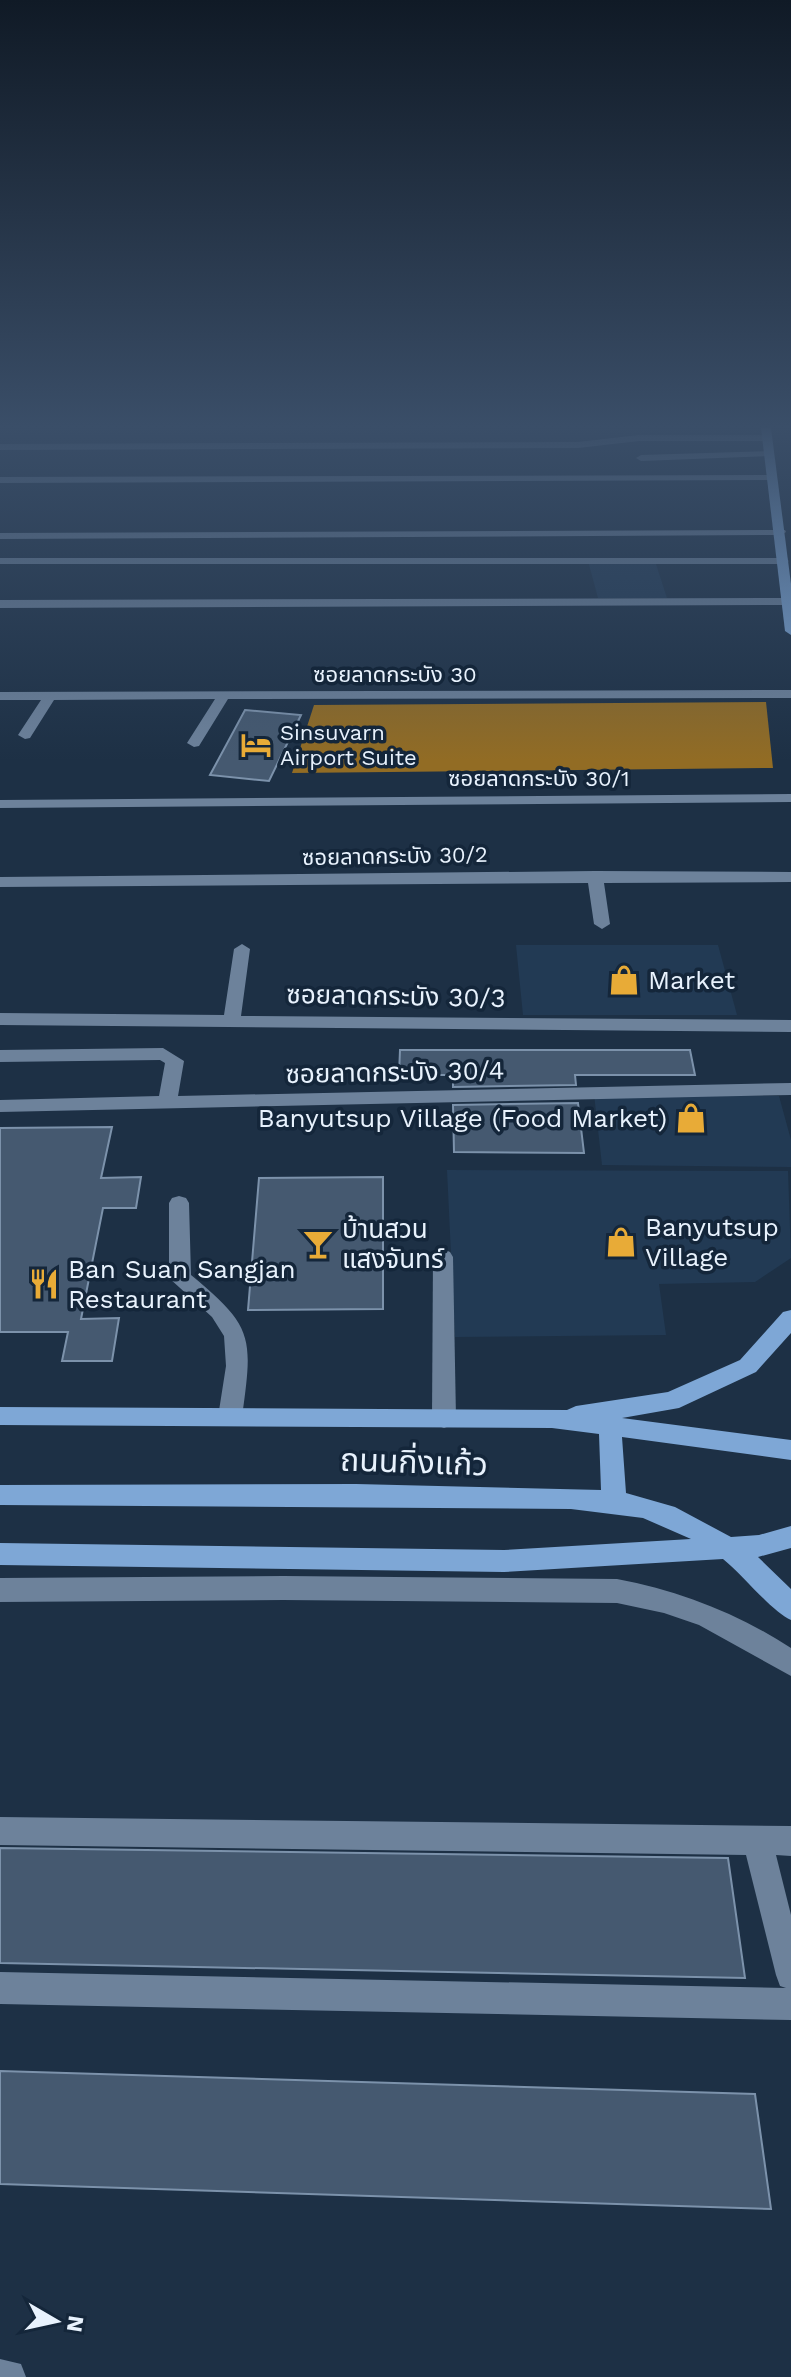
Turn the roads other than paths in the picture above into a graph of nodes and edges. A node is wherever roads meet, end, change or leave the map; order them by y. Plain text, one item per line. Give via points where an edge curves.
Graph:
1 (781, 539) edge
2 (0, 561) edge
3 (783, 561) junction
4 (787, 601) junction
5 (0, 604) edge
6 (791, 631) edge
7 (791, 694) edge
8 (224, 695) junction
9 (0, 696) edge
10 (50, 696) junction
11 (25, 735) dead end
12 (194, 743) dead end
13 (791, 798) edge
14 (0, 804) edge
15 (595, 876) junction
16 (791, 877) edge
17 (0, 882) edge
18 (602, 924) dead end
19 (242, 949) dead end
20 (0, 1019) edge
21 (232, 1020) junction
22 (791, 1026) edge
23 (0, 1056) edge
24 (791, 1089) edge
25 (167, 1103) junction
26 (0, 1106) edge
27 (179, 1203) dead end
28 (443, 1257) dead end
29 (791, 1318) edge
30 (0, 1416) edge
31 (230, 1417) junction
32 (444, 1418) junction
33 (552, 1418) junction
34 (610, 1427) junction
35 (791, 1450) edge
36 (0, 1495) edge
37 (614, 1501) junction
38 (791, 1537) edge
39 (0, 1554) edge
40 (0, 1590) edge
41 (791, 1608) edge
42 (791, 1663) edge
43 (0, 1831) edge
44 (757, 1839) junction
45 (791, 1841) edge
46 (791, 1975) edge
47 (0, 1988) edge
48 (791, 2004) edge
49 (0, 2377) edge
50 (8, 2377) edge

1 - 3 main road
2 - 3 street
3 - 4 main road
4 - 5 street
4 - 6 main road
7 - 8 street, ซอยลาดกระบัง 30
8 - 10 street, ซอยลาดกระบัง 30
8 - 12 street
9 - 10 street, ซอยลาดกระบัง 30
10 - 11 street
13 - 14 street, ซอยลาดกระบัง 30/1
15 - 16 street, ซอยลาดกระบัง 30/2
15 - 17 street, ซอยลาดกระบัง 30/2
15 - 18 street
19 - 21 street
20 - 21 street, ซอยลาดกระบัง 30/3
21 - 22 street, ซอยลาดกระบัง 30/3
23 - 25 street via 163,1054 175,1061
24 - 25 street, ซอยลาดกระบัง 30/4
25 - 26 street, ซอยลาดกระบัง 30/4
27 - 31 street via 180,1278 217,1310 235,1335
28 - 32 street
29 - 33 main road via 748,1366 671,1401
30 - 31 main road, ถนนกิ่งแก้ว
31 - 32 main road, ถนนกิ่งแก้ว
32 - 33 main road, ถนนกิ่งแก้ว
33 - 34 main road, ถนนกิ่งแก้ว
34 - 35 main road, ถนนกิ่งแก้ว
34 - 37 main road
36 - 37 main road, ถนนกิ่งแก้ว via 330,1493
37 - 41 main road, ถนนกิ่งแก้ว via 665,1515 726,1545
38 - 39 main road via 759,1546 504,1561
40 - 42 street via 617,1591 694,1608
43 - 44 street
44 - 45 street
44 - 46 street
47 - 48 street
49 - 50 street

